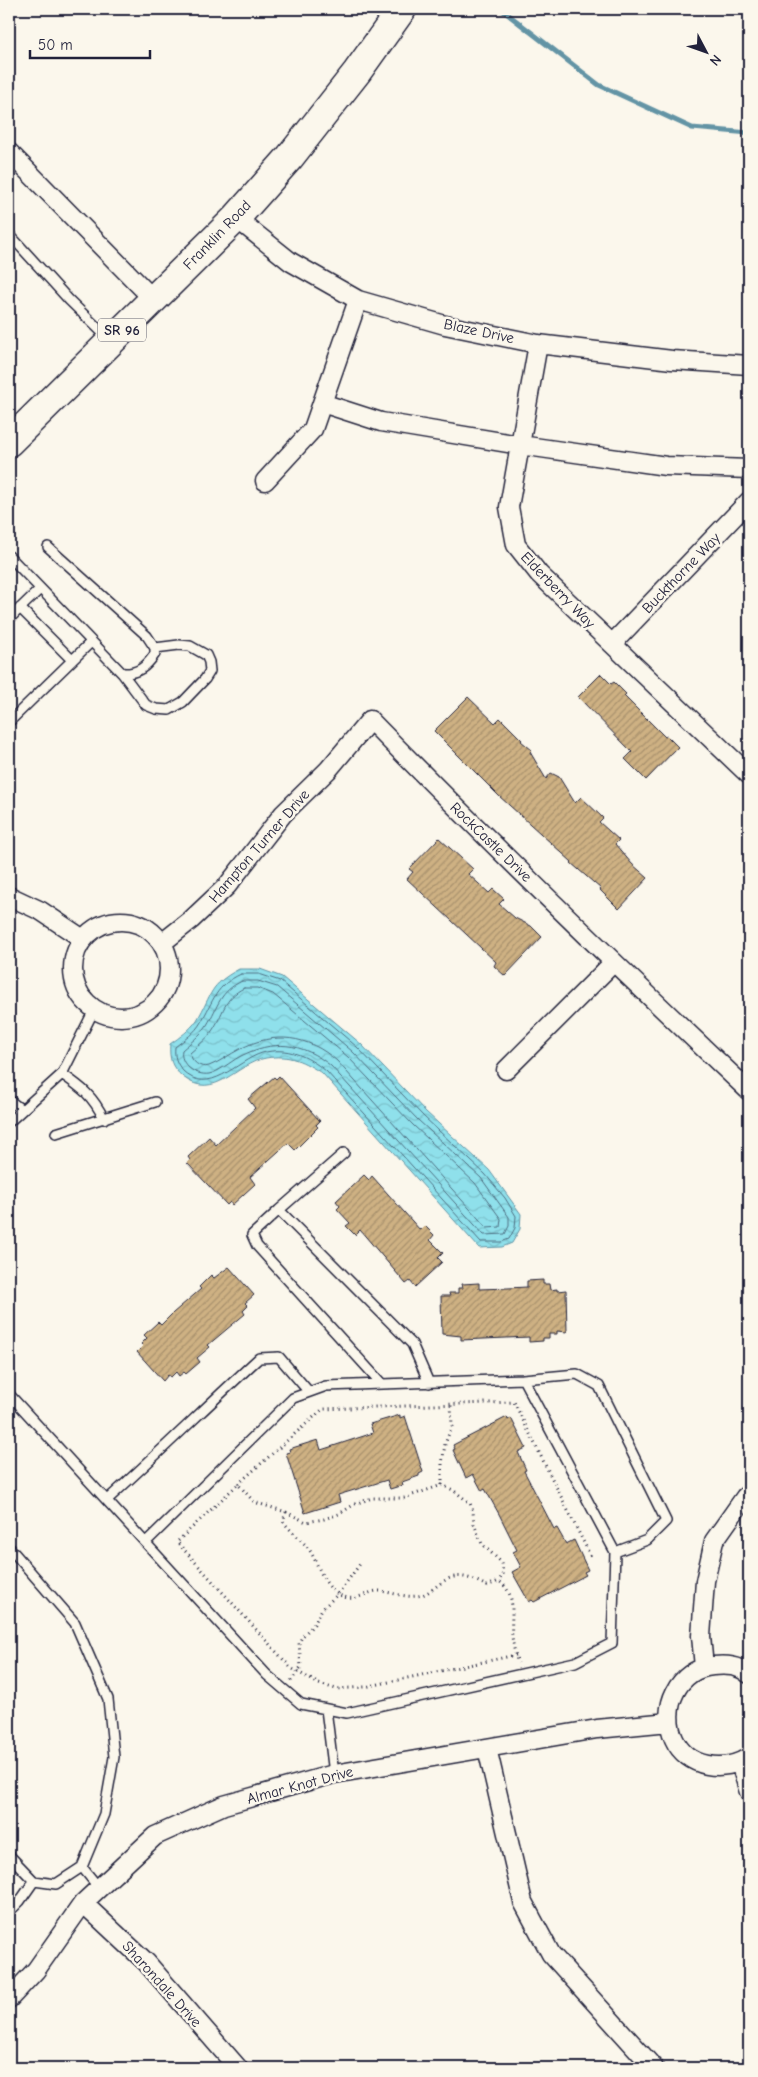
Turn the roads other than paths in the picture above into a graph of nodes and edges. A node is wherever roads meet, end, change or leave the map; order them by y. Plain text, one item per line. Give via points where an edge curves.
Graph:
1 (402, 9) edge
2 (9, 152) edge
3 (236, 218) junction
4 (9, 234) edge
5 (153, 299) junction
6 (358, 300) junction
7 (111, 341) junction
8 (538, 344) junction
9 (749, 365) edge
10 (322, 403) junction
11 (9, 442) edge
12 (520, 445) junction
13 (749, 469) edge
14 (265, 481) dead end
15 (749, 501) edge
16 (48, 547) dead end
17 (9, 556) edge
18 (40, 589) junction
19 (20, 608) junction
20 (9, 619) edge
21 (90, 642) junction
22 (612, 644) junction
23 (155, 648) junction
24 (72, 660) junction
25 (122, 673) junction
26 (370, 720) joint
27 (9, 722) edge
28 (749, 775) edge
29 (9, 896) edge
30 (83, 939) junction
31 (162, 943) junction
32 (613, 963) junction
33 (94, 1010) junction
34 (506, 1070) dead end
35 (62, 1074) junction
36 (749, 1091) edge
37 (9, 1100) edge
38 (155, 1102) dead end
39 (22, 1110) junction
40 (104, 1118) junction
41 (9, 1122) edge
42 (56, 1133) dead end
43 (344, 1153) dead end
44 (279, 1210) junction
45 (523, 1379) junction
46 (429, 1383) junction
47 (382, 1384) junction
48 (309, 1392) junction
49 (9, 1394) edge
50 (749, 1494) edge
51 (107, 1500) junction
52 (146, 1542) junction
53 (9, 1547) edge
54 (615, 1552) junction
55 (704, 1667) junction
56 (749, 1674) edge
57 (326, 1709) junction
58 (669, 1722) junction
59 (487, 1748) junction
60 (744, 1760) edge
61 (334, 1774) junction
62 (749, 1792) edge
63 (9, 1855) edge
64 (82, 1867) junction
65 (34, 1881) junction
66 (99, 1888) junction
67 (82, 1903) junction
68 (9, 1912) edge
69 (9, 1999) edge
70 (238, 2068) edge
71 (654, 2068) edge

1 - 3 main road, Franklin Road / SR 96 via 290,157
2 - 5 street
3 - 5 main road, Franklin Road / SR 96
3 - 6 street, Blaze Drive via 291,262
4 - 7 lane
5 - 7 main road, Franklin Road / SR 96
6 - 8 street, Blaze Drive via 445,324
6 - 10 street
7 - 11 main road, Franklin Road / SR 96
8 - 9 street, Blaze Drive via 672,360
8 - 12 street, Elderberry Way
10 - 12 street via 381,422
10 - 14 street via 313,429
12 - 13 street via 666,466
12 - 22 street, Elderberry Way via 508,507 516,545 538,574
15 - 22 street, Buckthorne Way
16 - 23 lane via 148,636
17 - 18 lane
18 - 19 lane
18 - 21 lane
19 - 20 lane
19 - 24 lane
21 - 24 lane
21 - 25 lane
22 - 28 street, Elderberry Way
23 - 25 lane via 147,666 133,674
23 - 25 lane via 190,646 206,655 210,662 208,676 183,702 169,710 146,705
24 - 27 lane
26 - 31 street, Hampton Turner Drive via 328,770 283,814 227,886
26 - 32 street, RockCastle Drive
29 - 30 street via 41,911
30 - 31 street via 101,925 120,920 146,928
30 - 33 street via 73,960 74,983
31 - 33 street via 169,966 166,987 151,1007 128,1017 112,1017
32 - 34 street
32 - 36 street, RockCastle Drive
33 - 35 lane
35 - 39 lane
35 - 40 lane via 84,1089
37 - 39 lane
38 - 40 lane
39 - 41 lane
40 - 42 lane
43 - 44 lane
44 - 46 lane via 412,1344
44 - 47 lane via 252,1235 257,1246
45 - 46 lane
45 - 54 lane
45 - 54 lane via 577,1374 599,1386 666,1520 647,1540
46 - 47 lane
47 - 48 lane via 326,1386
48 - 51 lane via 279,1358 259,1358
48 - 52 lane via 293,1398
49 - 51 lane
50 - 55 street via 714,1541 702,1617
51 - 52 lane
52 - 57 lane via 267,1675 301,1704
53 - 64 lane via 75,1623 108,1699 114,1758 104,1814
54 - 57 lane via 612,1643 575,1662 347,1714
55 - 56 street via 728,1665
55 - 58 street via 679,1684 671,1700
57 - 61 lane
58 - 59 street, Almar Knot Drive via 597,1729
58 - 60 street via 681,1750 695,1761 727,1767
59 - 61 street, Almar Knot Drive
59 - 71 street via 523,1902 551,1954
60 - 62 street
61 - 66 street, Almar Knot Drive via 224,1805 155,1836
63 - 65 lane
64 - 65 lane via 56,1884
64 - 66 lane
65 - 68 lane
66 - 67 street, Almar Knot Drive
67 - 69 street, Almar Knot Drive via 36,1970
67 - 70 street, Sharondale Drive via 146,1962

